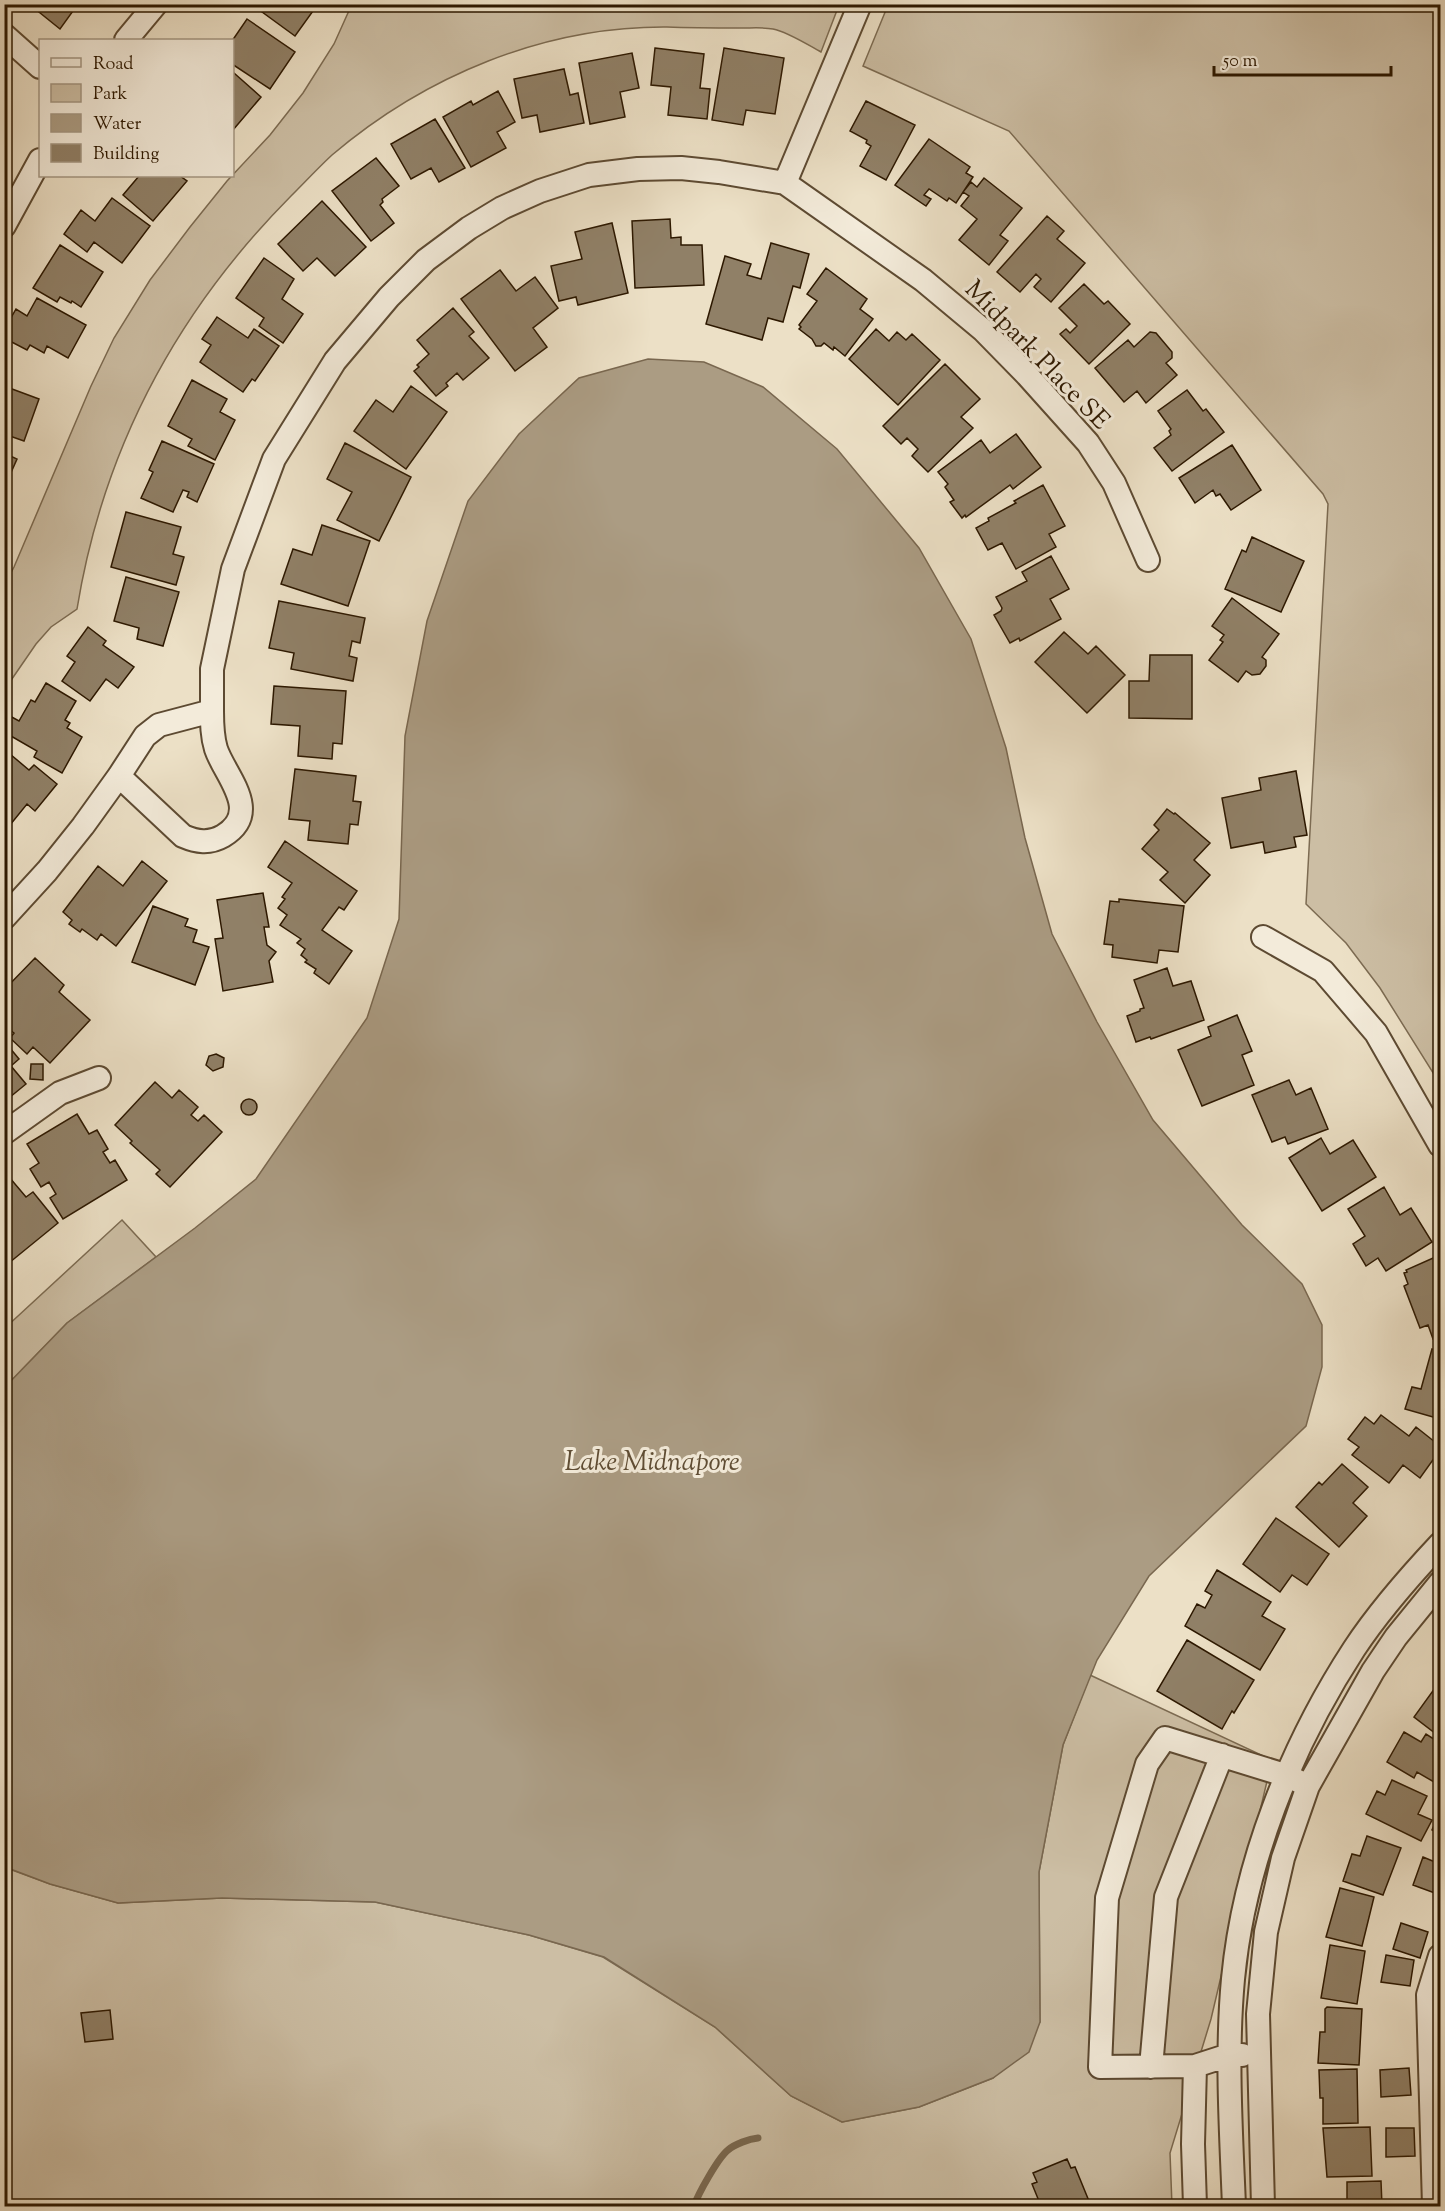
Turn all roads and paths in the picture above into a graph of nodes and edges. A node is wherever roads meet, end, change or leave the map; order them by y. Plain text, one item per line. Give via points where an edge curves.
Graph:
1 (156, 4) edge
2 (860, 4) edge
3 (4, 35) edge
4 (127, 39) edge
5 (39, 66) edge
6 (39, 162) edge
7 (785, 183) junction
8 (4, 226) edge
9 (1148, 560) dead end
10 (212, 711) junction
11 (119, 777) junction
12 (4, 918) edge
13 (1263, 936) dead end
14 (99, 1078) dead end
15 (4, 1133) edge
16 (1440, 1145) edge
17 (1440, 1544) edge
18 (1440, 1583) edge
19 (1222, 1755) junction
20 (1288, 1776) junction
21 (1308, 1786) junction
22 (1440, 1956) edge
23 (1258, 2054) junction
24 (1229, 2055) junction
25 (1195, 2066) junction
26 (1151, 2067) junction
27 (1196, 2206) edge
28 (1234, 2206) edge
29 (1263, 2206) edge
30 (1434, 2206) edge

1 - 4 street
2 - 7 street
3 - 5 street
6 - 8 street
7 - 9 street, Midpark Place SE via 923,280 983,330 1027,375 1088,443 1114,483
7 - 10 street via 681,168 589,176 502,208 426,260 335,361 274,459 233,569 212,669
10 - 11 street via 159,725 145,736
10 - 11 street via 216,749 240,799 238,819 226,834 205,842 183,836
11 - 12 street via 47,871
13 - 16 street via 1323,971 1376,1033
14 - 15 street via 60,1093
17 - 20 street via 1390,1600 1355,1648 1314,1719
18 - 21 street via 1373,1671
19 - 20 street
19 - 26 street via 1166,1897
19 - 26 street via 1165,1738 1147,1764 1107,1898 1100,2067
20 - 21 street
20 - 24 street via 1247,1896 1233,1977
21 - 23 street via 1283,1858 1266,1932
22 - 30 street via 1428,1995
23 - 24 street
23 - 29 street
24 - 25 street
24 - 28 street
25 - 26 street
25 - 27 street

